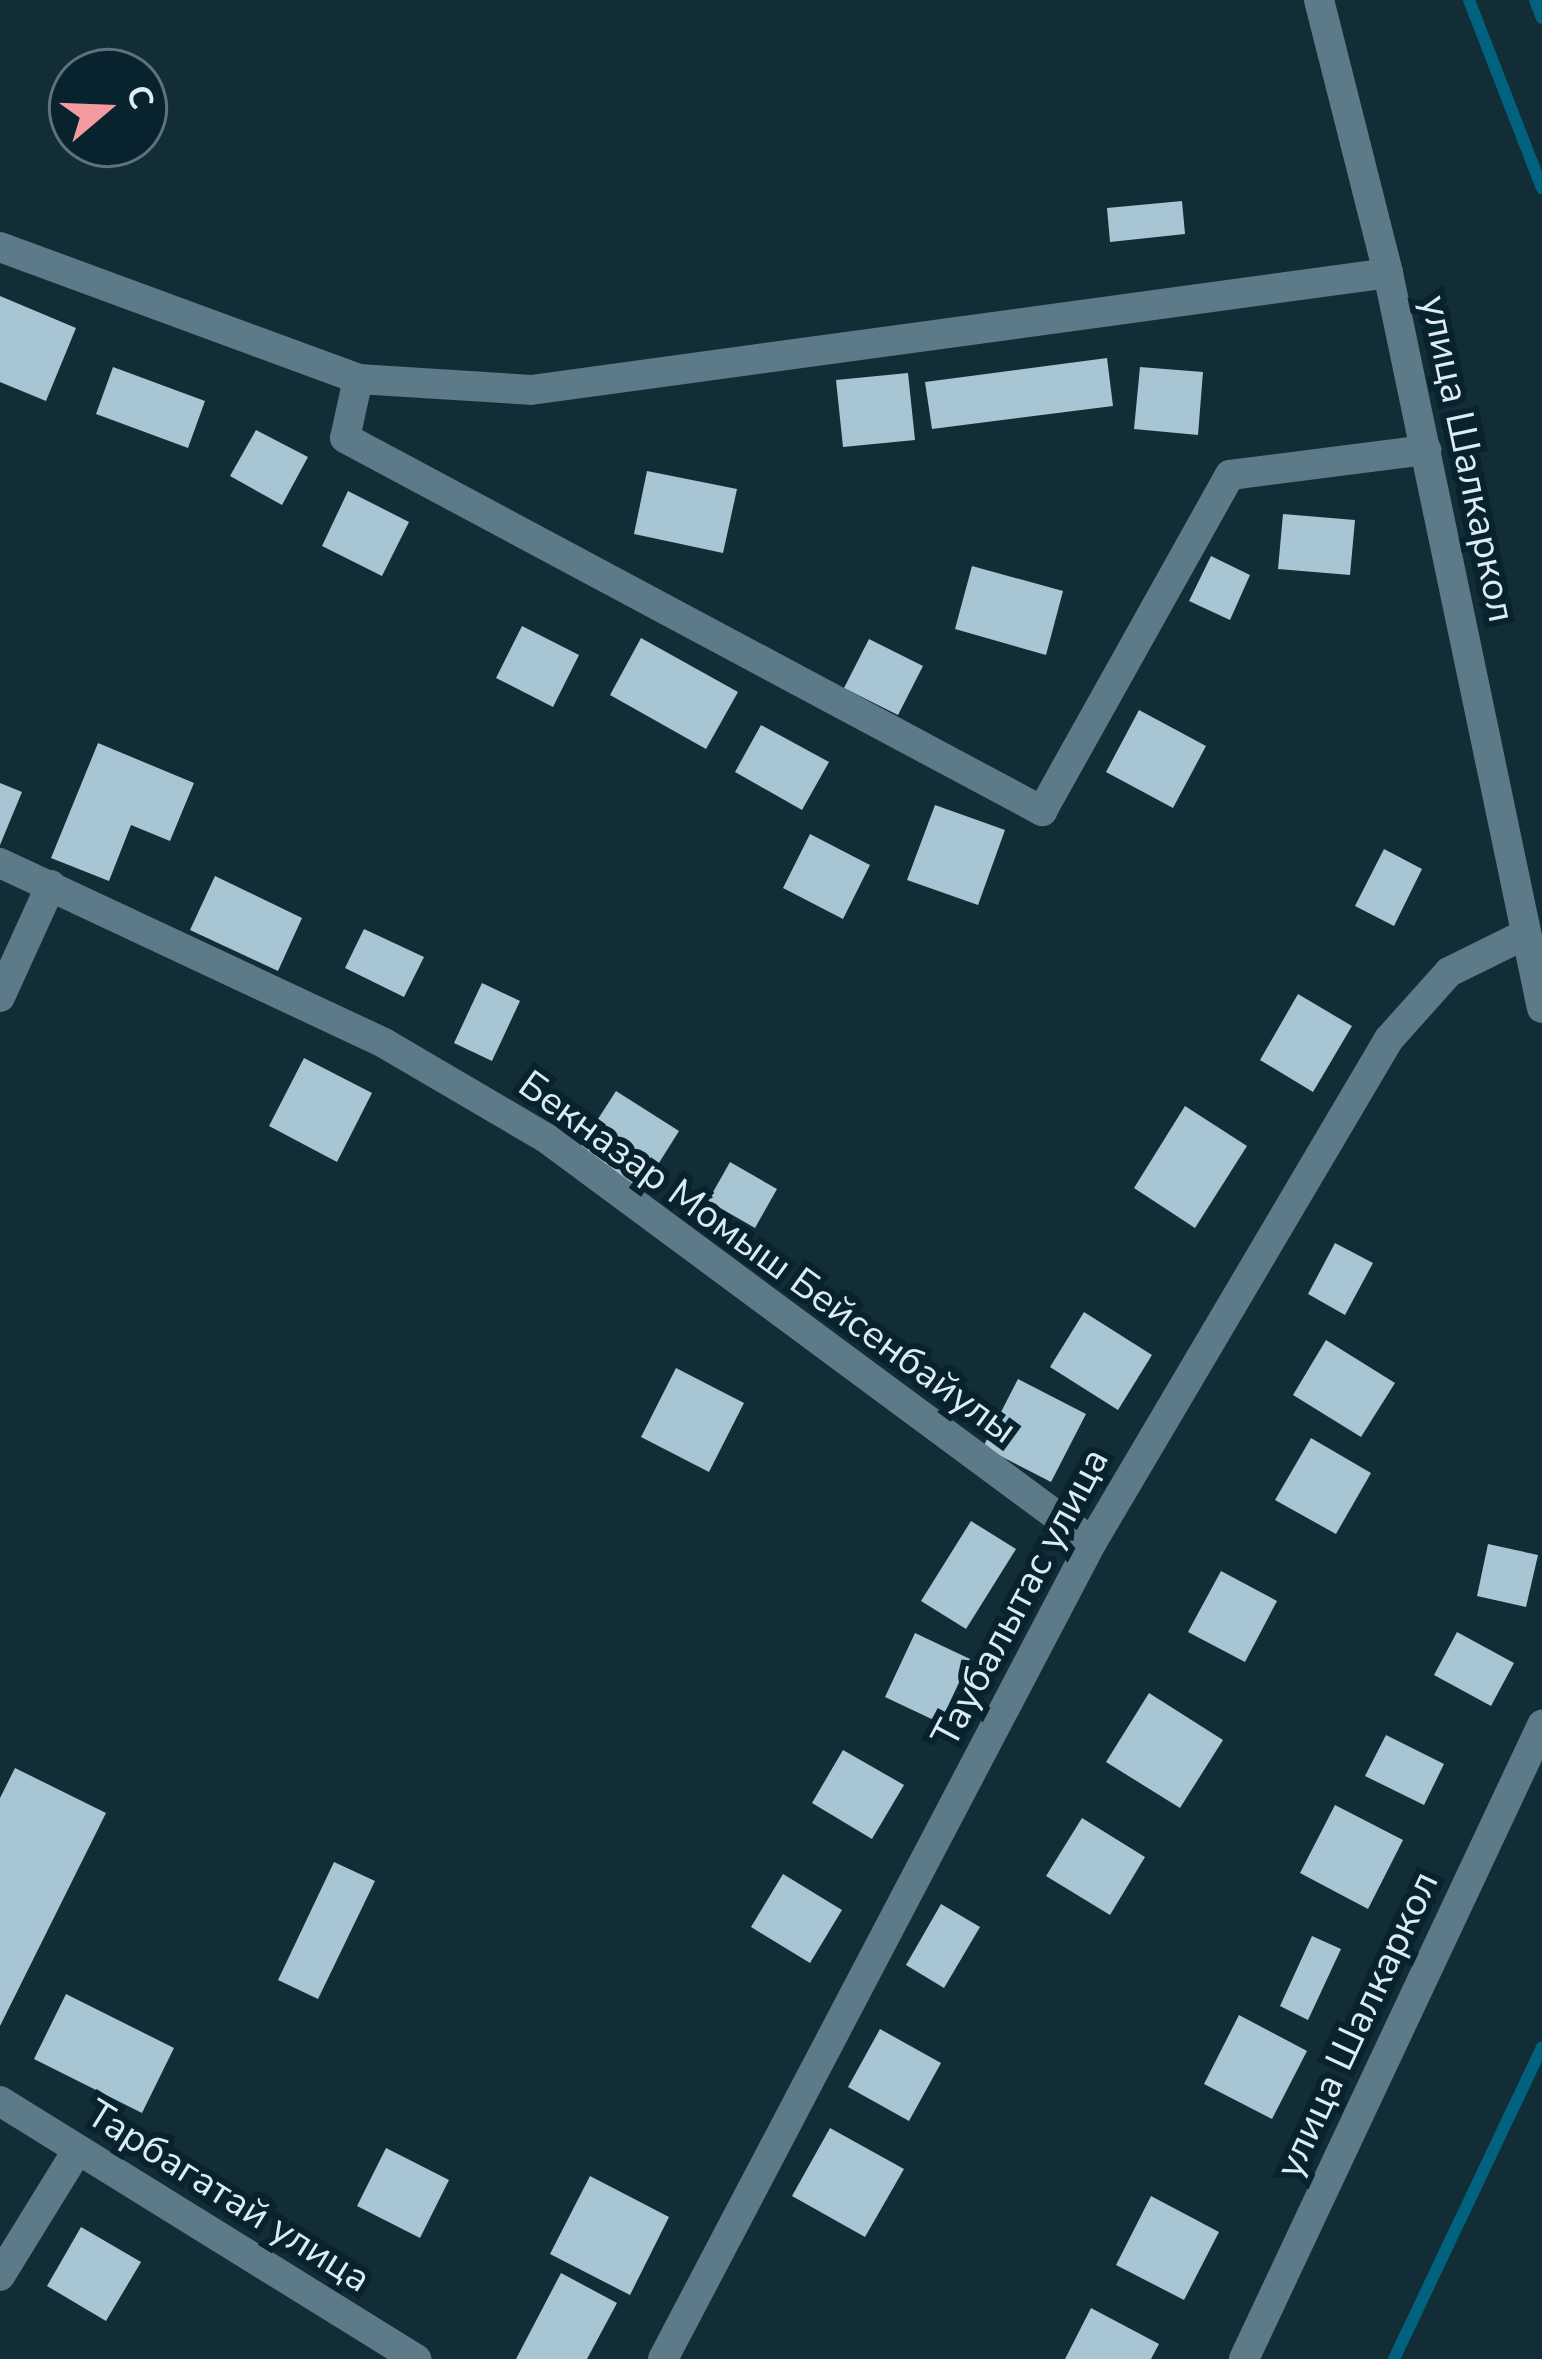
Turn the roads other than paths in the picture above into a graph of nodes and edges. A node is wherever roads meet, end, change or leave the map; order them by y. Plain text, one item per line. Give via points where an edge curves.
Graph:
1 (1318, 0) edge
2 (0, 248) edge
3 (1388, 273) junction
4 (358, 379) junction
5 (1426, 451) junction
6 (0, 863) edge
7 (51, 885) junction
8 (1524, 935) junction
9 (0, 997) edge
10 (1542, 1008) edge
11 (1092, 1542) junction
12 (1542, 1725) edge
13 (0, 2101) edge
14 (77, 2151) junction
15 (0, 2276) edge
16 (416, 2359) edge
17 (663, 2359) edge
18 (1244, 2359) edge

1 - 3 street, улица Шалкаркол
2 - 4 street
3 - 4 street via 531,390
3 - 5 street, улица Шалкаркол
4 - 5 street via 345,438 1042,811 1230,475
5 - 8 street, улица Шалкаркол
6 - 7 street, Бекназар Момыш Бейсенбайулы
7 - 9 street
7 - 11 street, Бекназар Момыш Бейсенбайулы via 384,1043 546,1138
8 - 10 street, улица Шалкаркол
8 - 11 street, Таубалытас улица via 1449,972 1389,1040
11 - 17 street, Таубалытас улица
12 - 18 street, улица Шалкаркол
13 - 14 street, Тарбагатай улица
14 - 15 street
14 - 16 street, Тарбагатай улица

